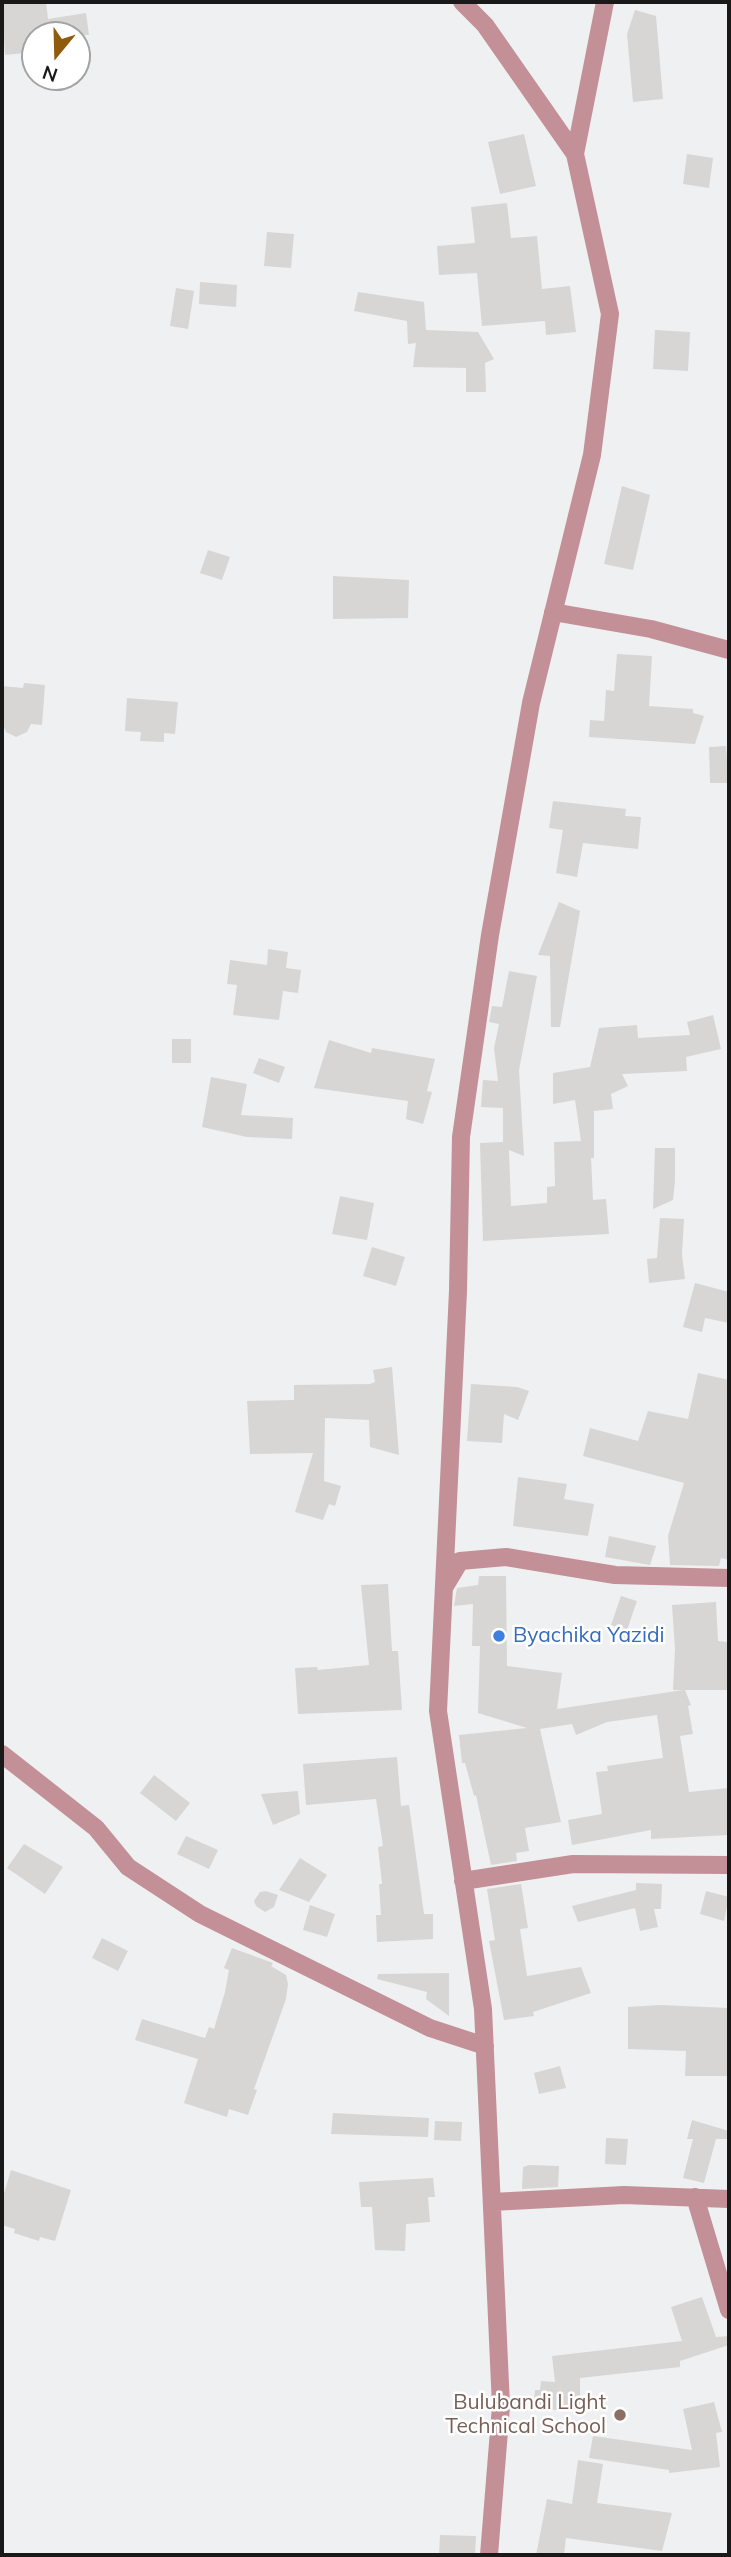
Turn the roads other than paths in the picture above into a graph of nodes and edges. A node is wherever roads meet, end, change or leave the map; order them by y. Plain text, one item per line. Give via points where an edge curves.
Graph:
1 (462, 2) edge
2 (605, 2) edge
3 (575, 154) junction
4 (553, 612) junction
5 (729, 650) edge
6 (729, 1578) edge
7 (443, 1589) junction
8 (2, 1754) edge
9 (729, 1865) edge
10 (463, 1881) junction
11 (485, 2046) junction
12 (695, 2197) junction
13 (729, 2199) edge
14 (492, 2202) junction
15 (729, 2310) edge
16 (489, 2555) edge

1 - 3 street via 485,25
2 - 3 street
3 - 4 street via 610,314 592,455
4 - 5 street via 651,629
4 - 7 street via 528,716 461,1137
6 - 7 street via 615,1575 506,1557 460,1561
7 - 10 street via 438,1711
8 - 11 street via 96,1828 128,1867 200,1914 430,2028
9 - 10 street via 573,1864
10 - 11 street
11 - 14 street
12 - 13 street
12 - 14 street via 624,2195
12 - 15 street
14 - 16 street via 501,2406

